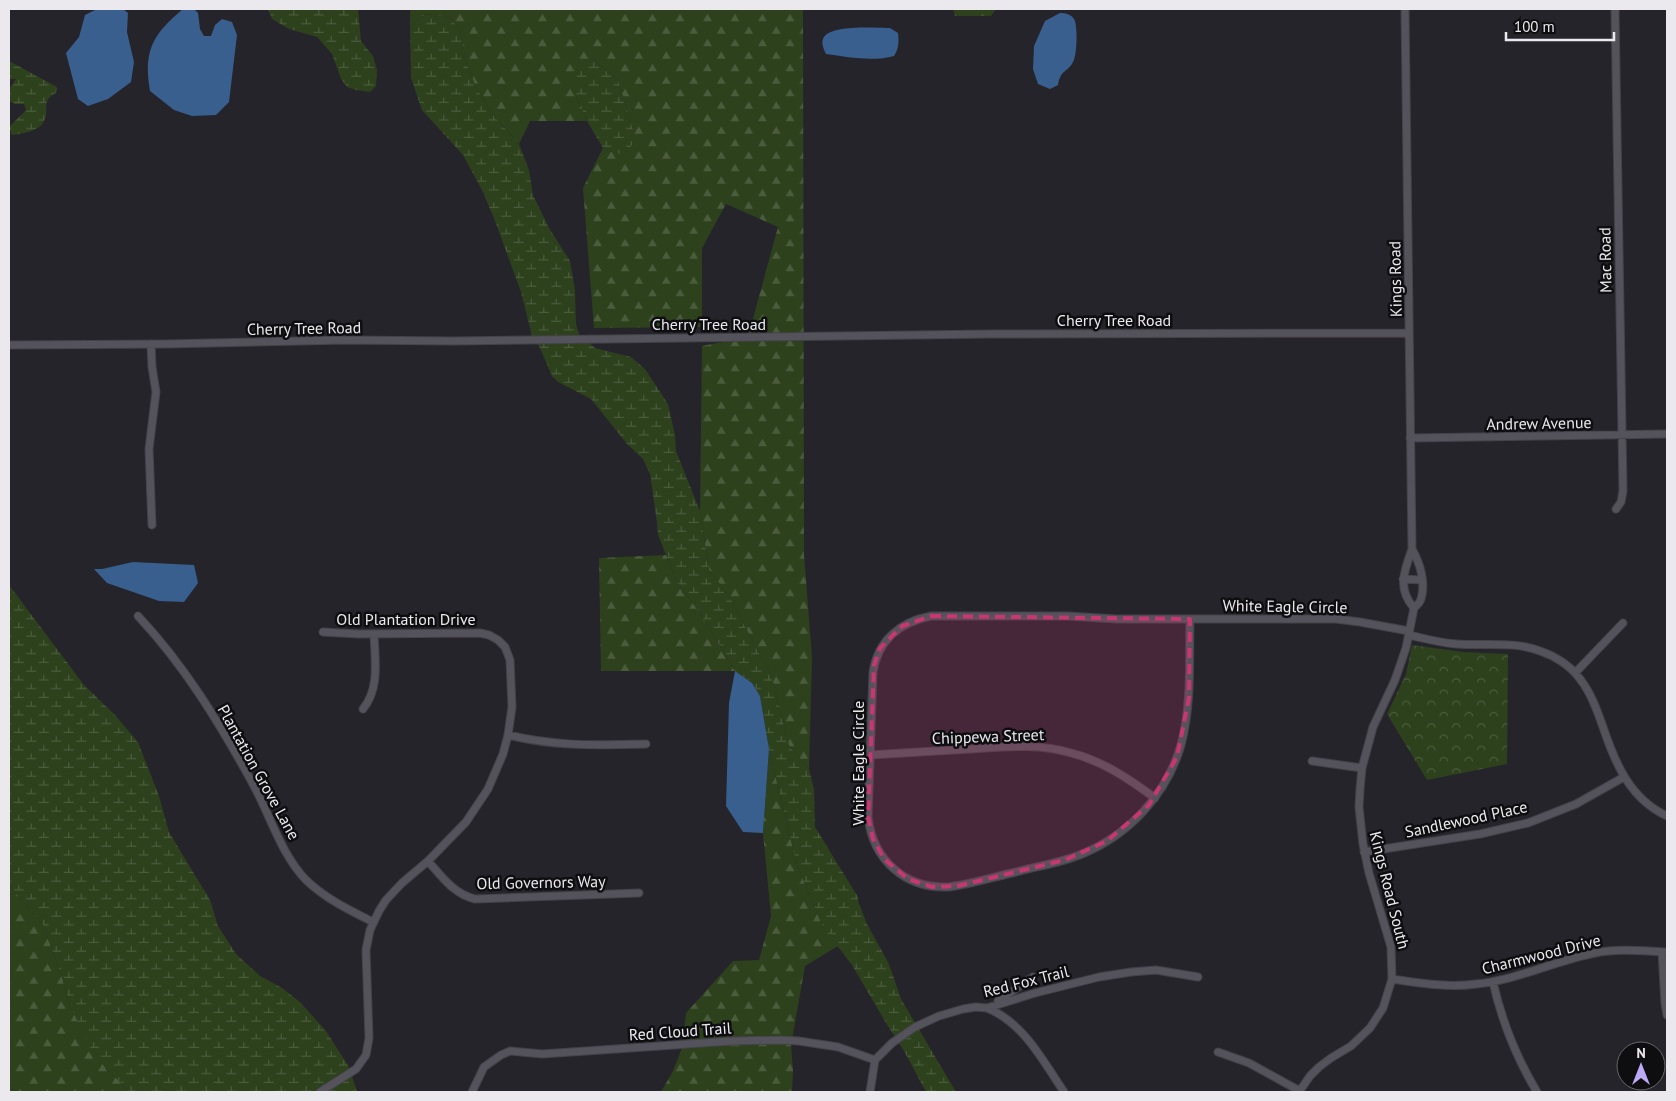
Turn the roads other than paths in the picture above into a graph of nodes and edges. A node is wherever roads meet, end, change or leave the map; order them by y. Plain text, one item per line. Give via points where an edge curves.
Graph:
1 (1405, 9) edge
2 (1615, 9) edge
3 (1409, 333) junction
4 (151, 344) junction
5 (9, 345) edge
6 (1667, 434) edge
7 (1622, 435) junction
8 (1410, 438) junction
9 (1616, 509) dead end
10 (152, 525) dead end
11 (1412, 549) junction
12 (1403, 579) junction
13 (1422, 580) junction
14 (1414, 608) junction
15 (138, 616) dead end
16 (1190, 620) junction
17 (1622, 623) dead end
18 (323, 632) dead end
19 (1409, 633) junction
20 (374, 634) junction
21 (1574, 673) junction
22 (363, 709) dead end
23 (508, 736) junction
24 (646, 744) dead end
25 (870, 755) junction
26 (1312, 761) dead end
27 (1362, 768) junction
28 (1624, 777) junction
29 (1154, 798) junction
30 (1667, 816) edge
31 (1364, 852) junction
32 (428, 861) junction
33 (639, 893) dead end
34 (373, 922) junction
35 (1665, 952) edge
36 (1033, 977) dead end
37 (1198, 977) dead end
38 (1392, 979) junction
39 (1493, 982) junction
40 (987, 1008) junction
41 (1667, 1014) edge
42 (1218, 1052) dead end
43 (875, 1060) junction
44 (320, 1092) edge
45 (472, 1092) edge
46 (870, 1092) edge
47 (1064, 1092) edge
48 (1300, 1092) edge
49 (1536, 1092) edge

1 - 3 street, Kings Road
2 - 7 street, Mac Road
3 - 4 street, Cherry Tree Road via 990,334
3 - 8 street, Kings Road
4 - 5 street, Cherry Tree Road
4 - 10 street via 156,392 149,449
6 - 7 street, Andrew Avenue
7 - 8 street, Andrew Avenue
7 - 9 street, Mac Road via 1622,497
8 - 11 street, Kings Road
11 - 12 street, Kings Road
11 - 13 street, Kings Road via 1419,562
12 - 13 street
12 - 14 street via 1404,591
13 - 14 street, Kings Road via 1421,601
14 - 19 street, Kings Road
15 - 34 street, Plantation Grove Lane via 170,651 202,697 298,869 330,900
16 - 19 street, White Eagle Circle via 1336,619
16 - 25 street, White Eagle Circle via 930,616 910,621 888,638 875,659
16 - 29 street, White Eagle Circle via 1186,721 1177,757
17 - 21 street
18 - 20 street, Old Plantation Drive
19 - 21 street via 1440,642 1530,648 1554,657
19 - 27 street, Kings Road South via 1395,680 1373,728
20 - 22 street via 375,682
20 - 23 street, Old Plantation Drive via 480,633 498,640 510,660 512,707
21 - 28 street via 1591,696
23 - 24 street via 577,746
23 - 32 street, Old Plantation Drive via 497,770 478,806
25 - 29 street, Chippewa Street via 1018,746 1052,748 1105,766
25 - 29 street, White Eagle Circle via 868,817 873,839 894,869 908,879 932,887 958,886 1082,854 1120,832
26 - 27 street
27 - 31 street, Kings Road South via 1359,808
28 - 30 street via 1641,799
28 - 31 street, Sandlewood Place via 1576,804 1528,823
31 - 38 street, Kings Road South via 1391,947
32 - 33 street, Old Governors Way via 454,890 475,899
32 - 34 street, Old Plantation Drive via 386,900
34 - 44 street, Old Plantation Drive via 366,950 369,1038 366,1055 356,1069
35 - 39 street, Charmwood Drive via 1596,952
35 - 41 street
36 - 40 street
37 - 40 street, Red Fox Trail via 1156,970 1131,972 1035,993
38 - 39 street, Charmwood Drive via 1439,986
38 - 48 street, Kings Road South via 1383,1008 1370,1028 1351,1046 1319,1067
39 - 49 street via 1514,1051
40 - 43 street, Red Fox Trail via 963,1008 920,1025 892,1043
40 - 47 street via 1003,1015 1021,1031
42 - 48 street via 1254,1065
43 - 45 street, Red Cloud Trail via 828,1045 780,1040 542,1054 510,1051 484,1068
43 - 46 street

